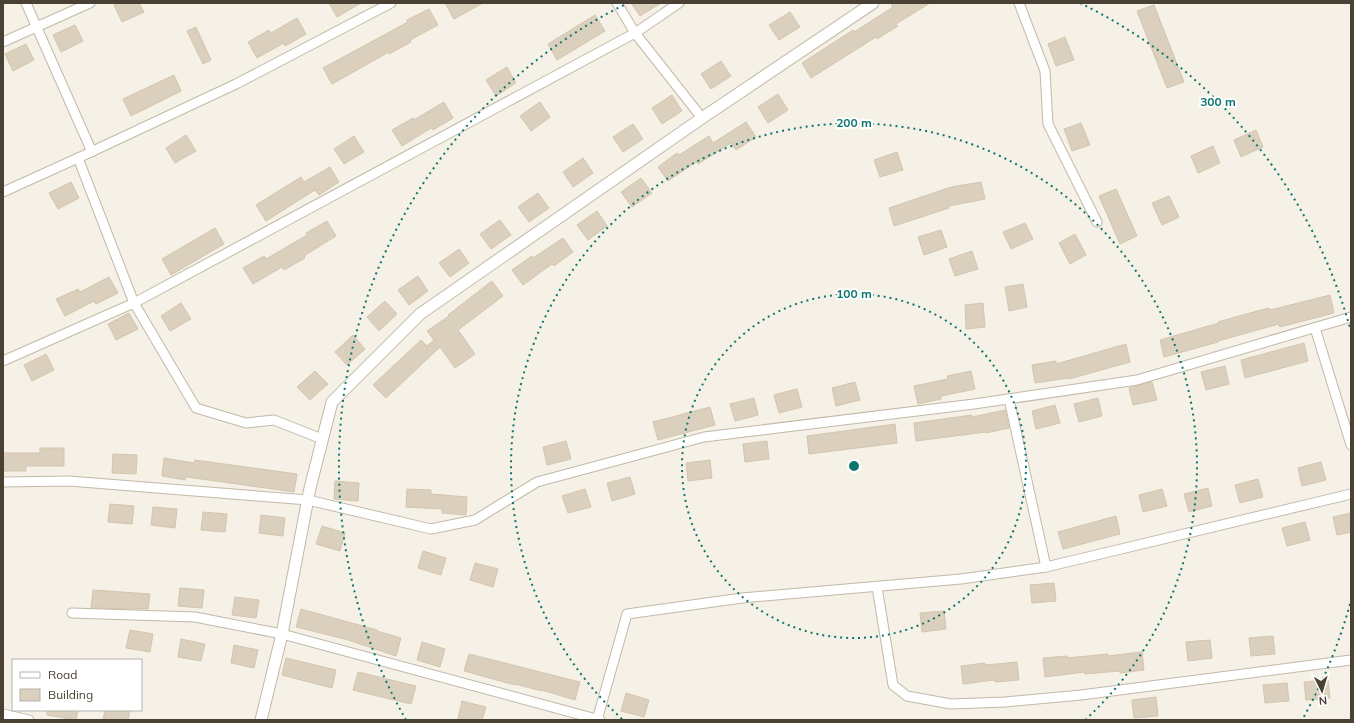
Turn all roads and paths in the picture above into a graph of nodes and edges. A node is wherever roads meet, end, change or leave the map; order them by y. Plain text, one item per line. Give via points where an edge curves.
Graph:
1 (26, 3) edge
2 (90, 3) edge
3 (391, 3) edge
4 (617, 3) edge
5 (679, 3) edge
6 (873, 3) edge
7 (1019, 3) edge
8 (37, 27) junction
9 (634, 33) junction
10 (3, 42) edge
11 (702, 118) junction
12 (92, 152) junction
13 (78, 158) junction
14 (3, 192) edge
15 (1097, 222) dead end
16 (134, 303) junction
17 (1351, 318) edge
18 (1315, 328) junction
19 (3, 361) edge
20 (1009, 398) junction
21 (322, 439) junction
22 (1351, 445) edge
23 (3, 482) edge
24 (1351, 494) edge
25 (308, 500) junction
26 (1046, 567) junction
27 (877, 587) junction
28 (72, 613) dead end
29 (282, 634) junction
30 (1351, 660) edge
31 (3, 714) edge
32 (29, 720) edge
33 (261, 720) edge
34 (598, 720) edge

1 - 8 street
2 - 8 street
3 - 12 street via 236,84
4 - 9 street
5 - 9 street
6 - 11 street
7 - 15 street via 1044,71 1048,124
8 - 10 street
8 - 12 street
9 - 11 street
9 - 16 street
11 - 21 street via 420,314 332,402
12 - 13 street
13 - 14 street
13 - 16 street
16 - 19 street
16 - 21 street via 196,408 246,423 274,420
17 - 18 street
18 - 20 street via 1137,380
18 - 22 street
20 - 25 street via 704,437 537,482 475,520 431,529
20 - 26 street
21 - 25 street
23 - 25 street via 68,481
24 - 26 street
25 - 29 street
26 - 27 street
27 - 30 street via 893,685 907,696 951,704 1081,695
27 - 34 street via 742,598 627,614
28 - 29 street via 195,617
29 - 33 street
29 - 34 street
31 - 32 street

